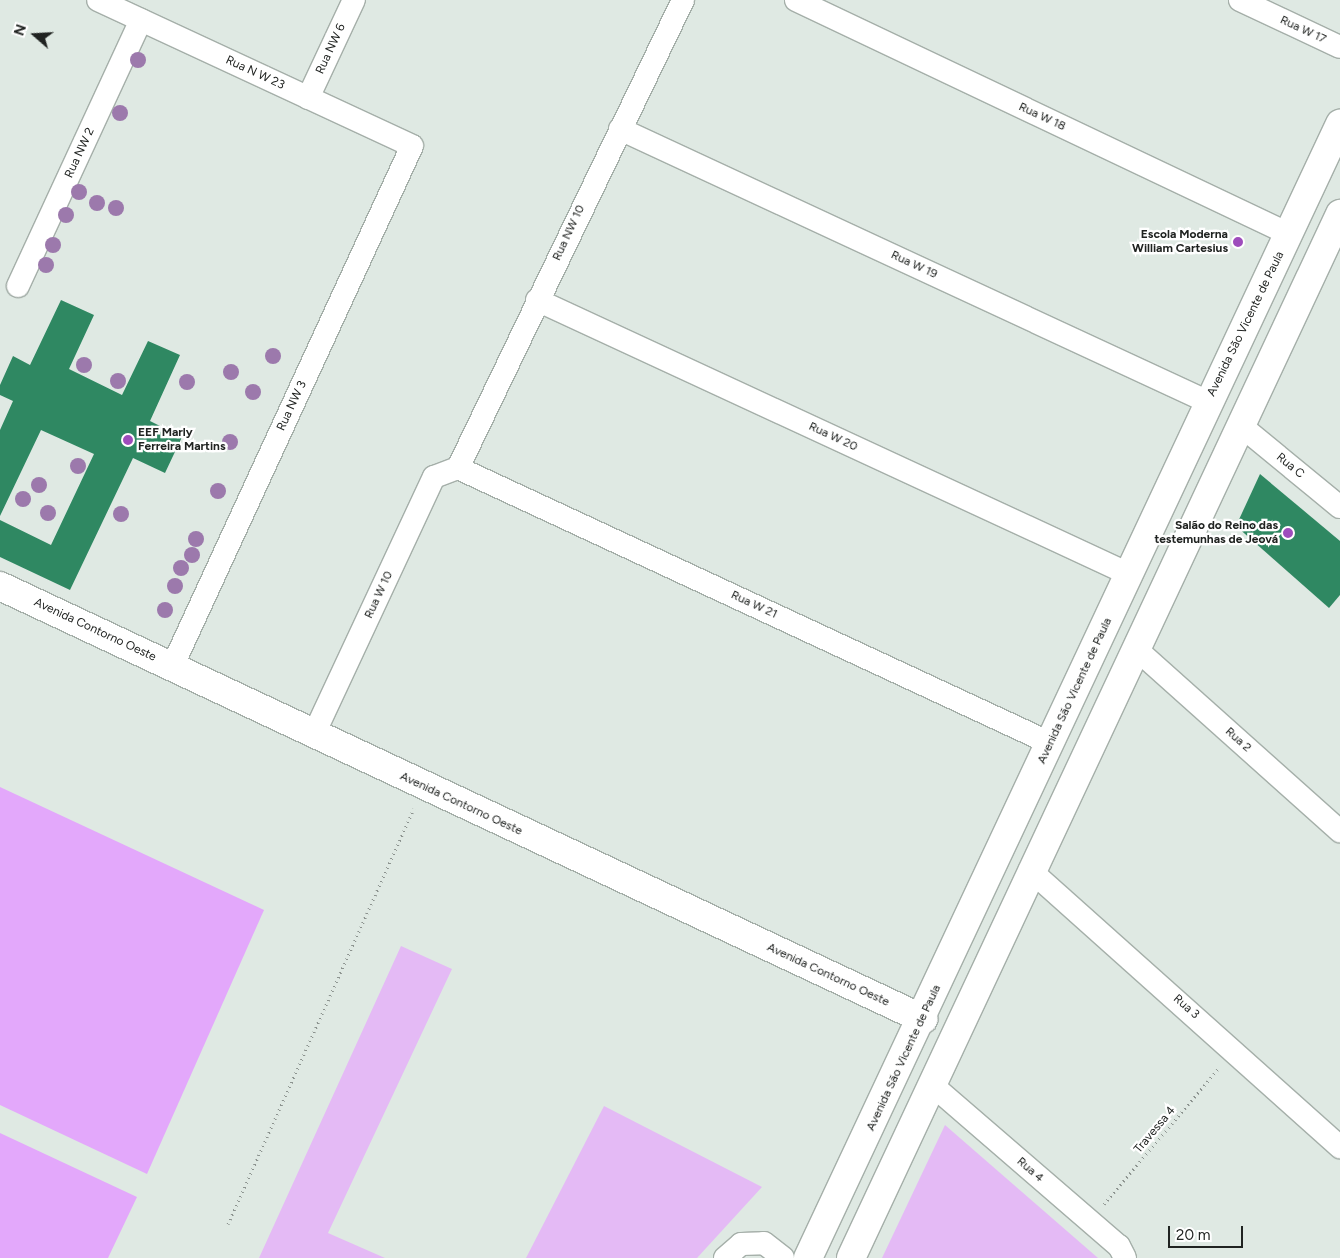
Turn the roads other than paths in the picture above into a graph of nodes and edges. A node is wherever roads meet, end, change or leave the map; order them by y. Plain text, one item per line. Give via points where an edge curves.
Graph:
1 (98, 0) edge
2 (354, 0) edge
3 (683, 0) edge
4 (796, 0) edge
5 (1240, 0) edge
6 (141, 20) junction
7 (1340, 46) edge
8 (308, 98) junction
9 (1340, 124) edge
10 (620, 129) junction
11 (412, 146) joint
12 (1340, 214) edge
13 (1289, 234) junction
14 (18, 286) dead end
15 (537, 300) junction
16 (1208, 402) junction
17 (1240, 425) junction
18 (458, 468) junction
19 (1340, 507) edge
20 (1129, 574) junction
21 (0, 586) edge
22 (1135, 648) junction
23 (172, 667) junction
24 (313, 736) junction
25 (1050, 743) junction
26 (1340, 831) edge
27 (1030, 870) junction
28 (923, 1019) junction
29 (931, 1084) junction
30 (1340, 1147) edge
31 (725, 1258) edge
32 (783, 1258) edge
33 (808, 1258) edge
34 (851, 1258) edge
35 (1125, 1258) edge

1 - 6 street, Rua N W 23
2 - 8 street, Rua NW 6
3 - 10 street, Rua NW 10
4 - 13 street, Rua W 18
5 - 7 street, Rua W 17
6 - 8 street, Rua N W 23
6 - 14 street, Rua NW 2
8 - 11 street, Rua N W 23
9 - 13 main road, Avenida São Vicente de Paula
10 - 15 street, Rua NW 10
10 - 16 street, Rua W 19
11 - 23 street, Rua NW 3
12 - 17 main road
13 - 16 main road, Avenida São Vicente de Paula
15 - 18 street, Rua NW 10
15 - 20 street, Rua W 20
16 - 20 main road, Avenida São Vicente de Paula
17 - 19 street, Rua C
17 - 22 main road
18 - 24 street, Rua W 10 via 434,477
18 - 25 street, Rua W 21
20 - 25 main road, Avenida São Vicente de Paula
21 - 23 main road, Avenida Contorno Oeste
22 - 26 street, Rua 2
22 - 27 main road
23 - 24 main road, Avenida Contorno Oeste
24 - 28 main road, Avenida Contorno Oeste
25 - 28 main road, Avenida São Vicente de Paula
27 - 29 main road
27 - 30 street, Rua 3
28 - 33 main road, Avenida São Vicente de Paula
29 - 34 main road
29 - 35 street, Rua 4 via 1118,1246
31 - 32 street via 741,1244 764,1243

